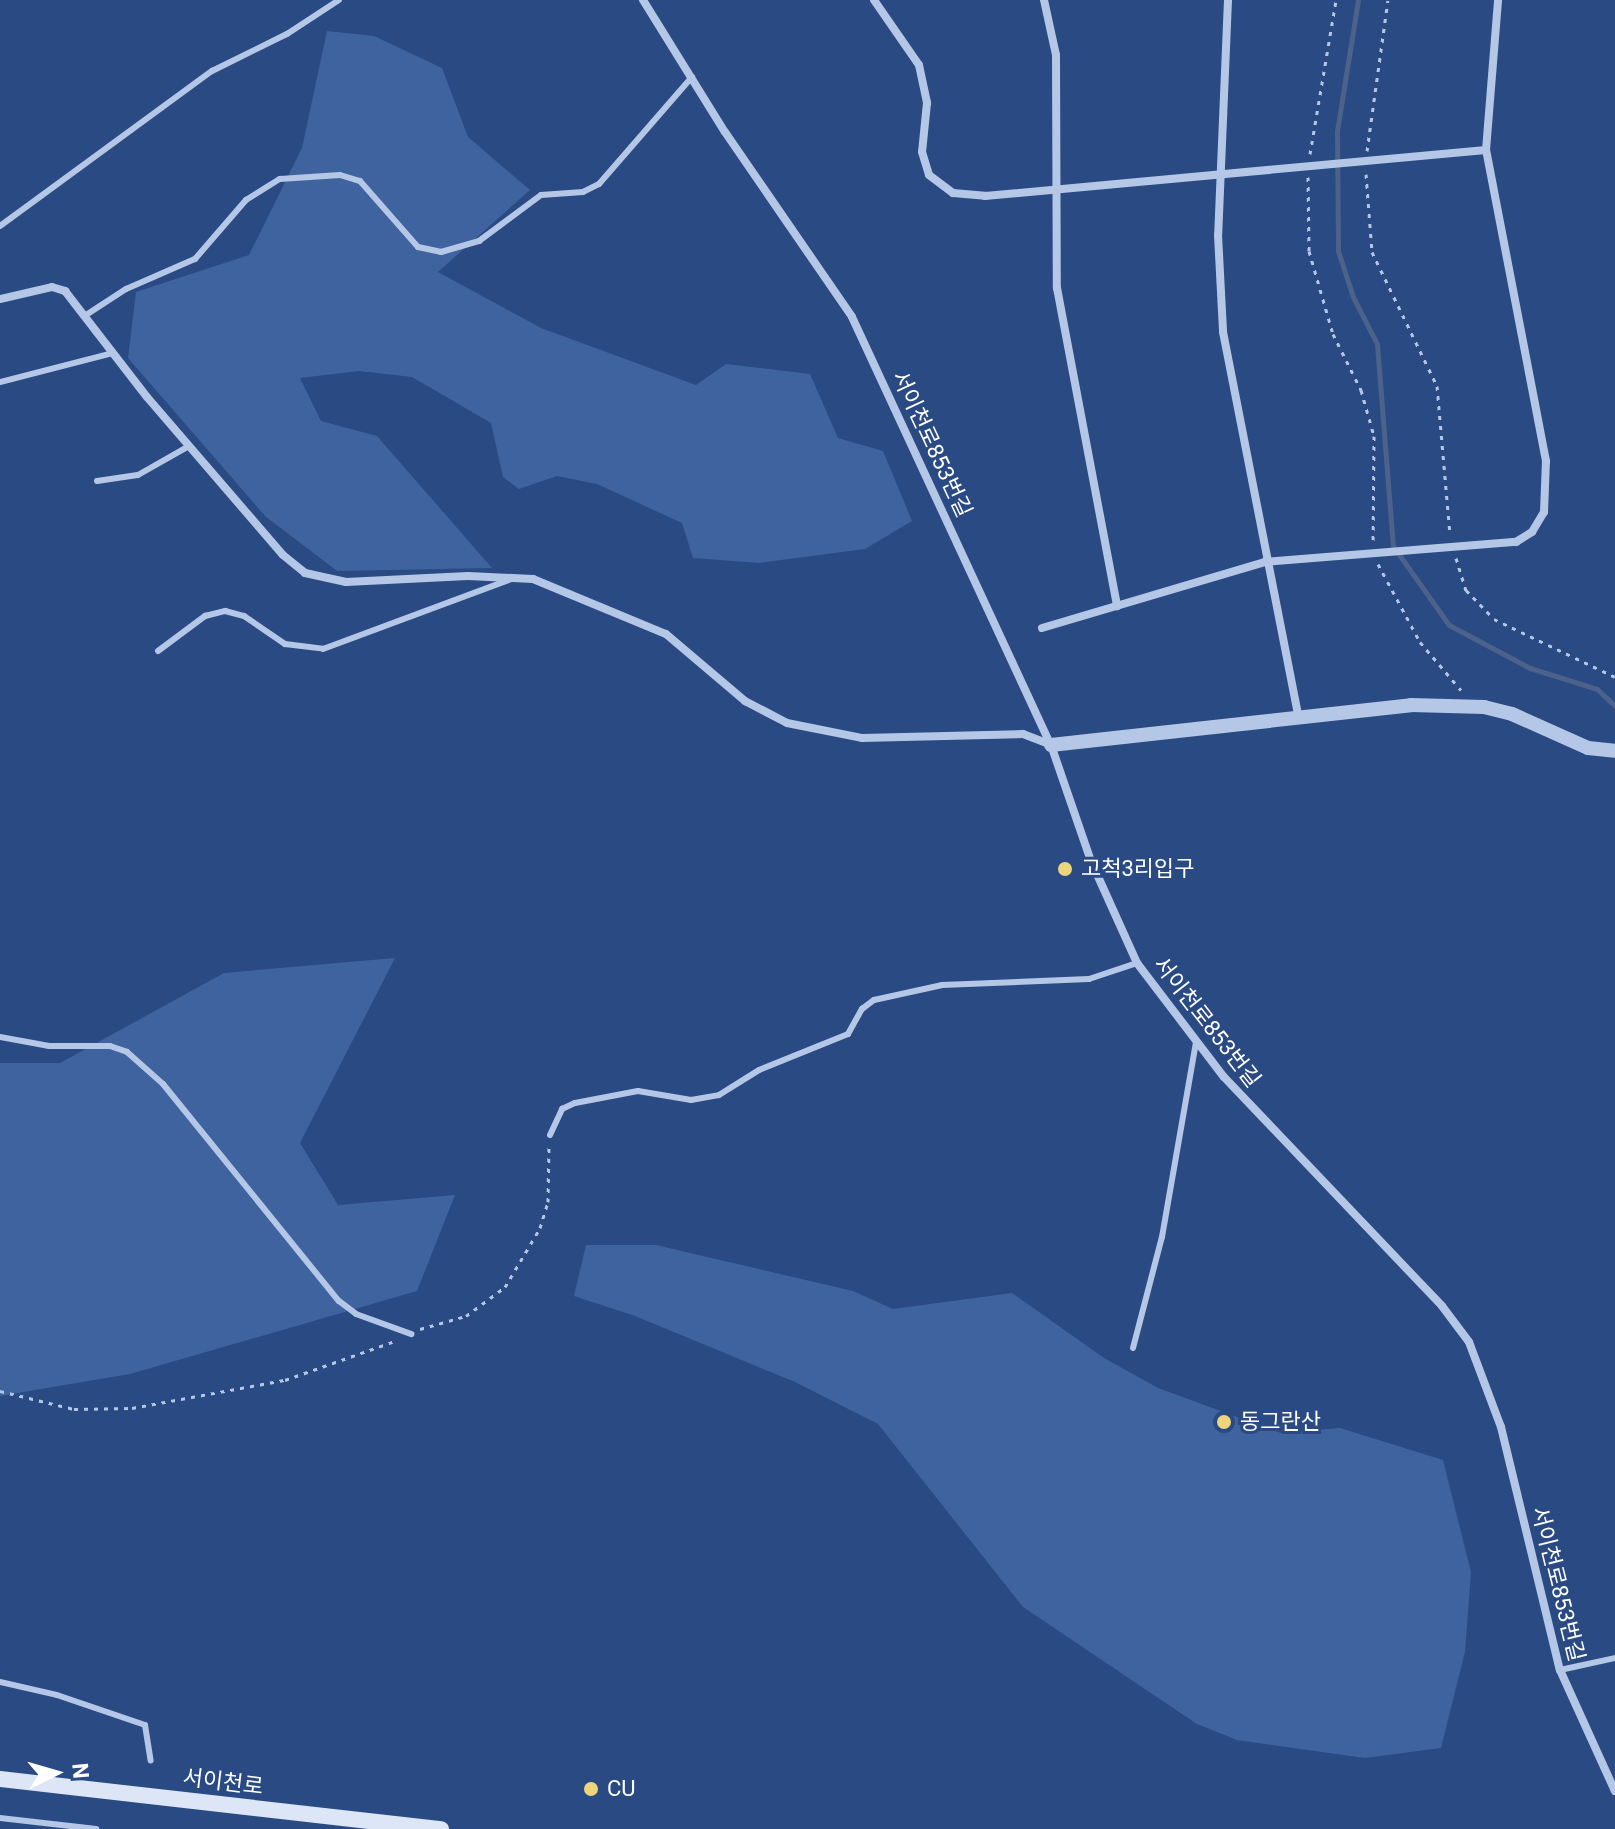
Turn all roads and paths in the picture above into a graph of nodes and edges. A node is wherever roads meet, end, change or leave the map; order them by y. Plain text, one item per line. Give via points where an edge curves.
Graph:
1 (339, 0) edge
2 (643, 0) edge
3 (874, 0) edge
4 (1044, 0) edge
5 (1228, 0) edge
6 (1336, 0) edge
7 (1388, 0) edge
8 (1498, 0) edge
9 (692, 77) junction
10 (1486, 150) junction
11 (1365, 159) junction
12 (1311, 164) junction
13 (1221, 172) junction
14 (1058, 189) junction
15 (0, 226) edge
16 (0, 299) edge
17 (86, 315) junction
18 (113, 353) junction
19 (0, 382) edge
20 (189, 446) junction
21 (97, 481) dead end
22 (1452, 547) junction
23 (1377, 554) junction
24 (1265, 562) junction
25 (515, 577) junction
26 (1117, 606) junction
27 (1042, 628) dead end
28 (158, 651) dead end
29 (1615, 677) edge
30 (1475, 706) junction
31 (1299, 718) junction
32 (1051, 745) junction
33 (1615, 751) edge
34 (1137, 963) junction
35 (0, 1037) edge
36 (1196, 1043) junction
37 (550, 1135) joint
38 (411, 1334) junction
39 (1133, 1348) dead end
40 (0, 1391) edge
41 (1615, 1658) edge
42 (1560, 1670) junction
43 (0, 1682) edge
44 (151, 1761) dead end
45 (0, 1779) edge
46 (1615, 1791) edge
47 (0, 1818) edge
48 (96, 1829) edge
49 (441, 1829) edge

1 - 15 lane via 287,34 212,71
2 - 9 street, 서이천로853번길
3 - 14 street via 919,65 927,103 922,152 929,175 953,193 985,196
4 - 14 street via 1056,55
5 - 13 street
6 - 12 path
7 - 11 path
8 - 10 street
9 - 17 lane via 599,184 583,192 541,195 479,241 441,252 418,247 360,181 340,175 280,179 246,200 195,259 126,289
9 - 32 street, 서이천로853번길 via 852,317
10 - 11 street
10 - 22 street via 1548,483 1544,512 1532,532 1516,542
11 - 12 street
11 - 22 path via 1372,252 1437,386
12 - 13 street
12 - 23 path via 1309,251 1333,334 1361,390 1374,436
13 - 14 street
13 - 24 street via 1223,332
14 - 26 street via 1057,288
16 - 17 street via 58,288
17 - 18 street
18 - 19 lane
18 - 20 street
20 - 21 lane via 138,475
20 - 25 street via 283,555 305,573 346,582
22 - 23 street
22 - 29 path via 1466,590 1494,619
23 - 24 street
23 - 30 path via 1420,642
24 - 26 street
24 - 31 street
25 - 28 lane via 323,649 285,644 244,616 225,611 205,616
25 - 32 street via 552,584 666,634 745,701 787,723 862,738 1023,734
26 - 27 street
30 - 31 street via 1411,705
30 - 33 street via 1512,714 1588,748
31 - 32 street
32 - 34 street, 서이천로853번길 via 1091,861
34 - 36 street, 서이천로853번길
34 - 37 lane via 1089,979 942,985 874,1000 862,1009 848,1034 759,1070 719,1095 691,1100 638,1091 575,1103 562,1109
35 - 38 lane via 127,1052 163,1084 339,1301 356,1314
36 - 39 lane via 1162,1237
36 - 42 street, 서이천로853번길 via 1469,1342 1501,1427
37 - 38 path via 548,1202 540,1228 505,1287 466,1316 431,1321
38 - 40 path via 285,1380 132,1408 74,1409
41 - 42 lane
42 - 46 street, 서이천로853번길
43 - 44 lane via 145,1725
45 - 49 main road, 서이천로
47 - 48 lane

